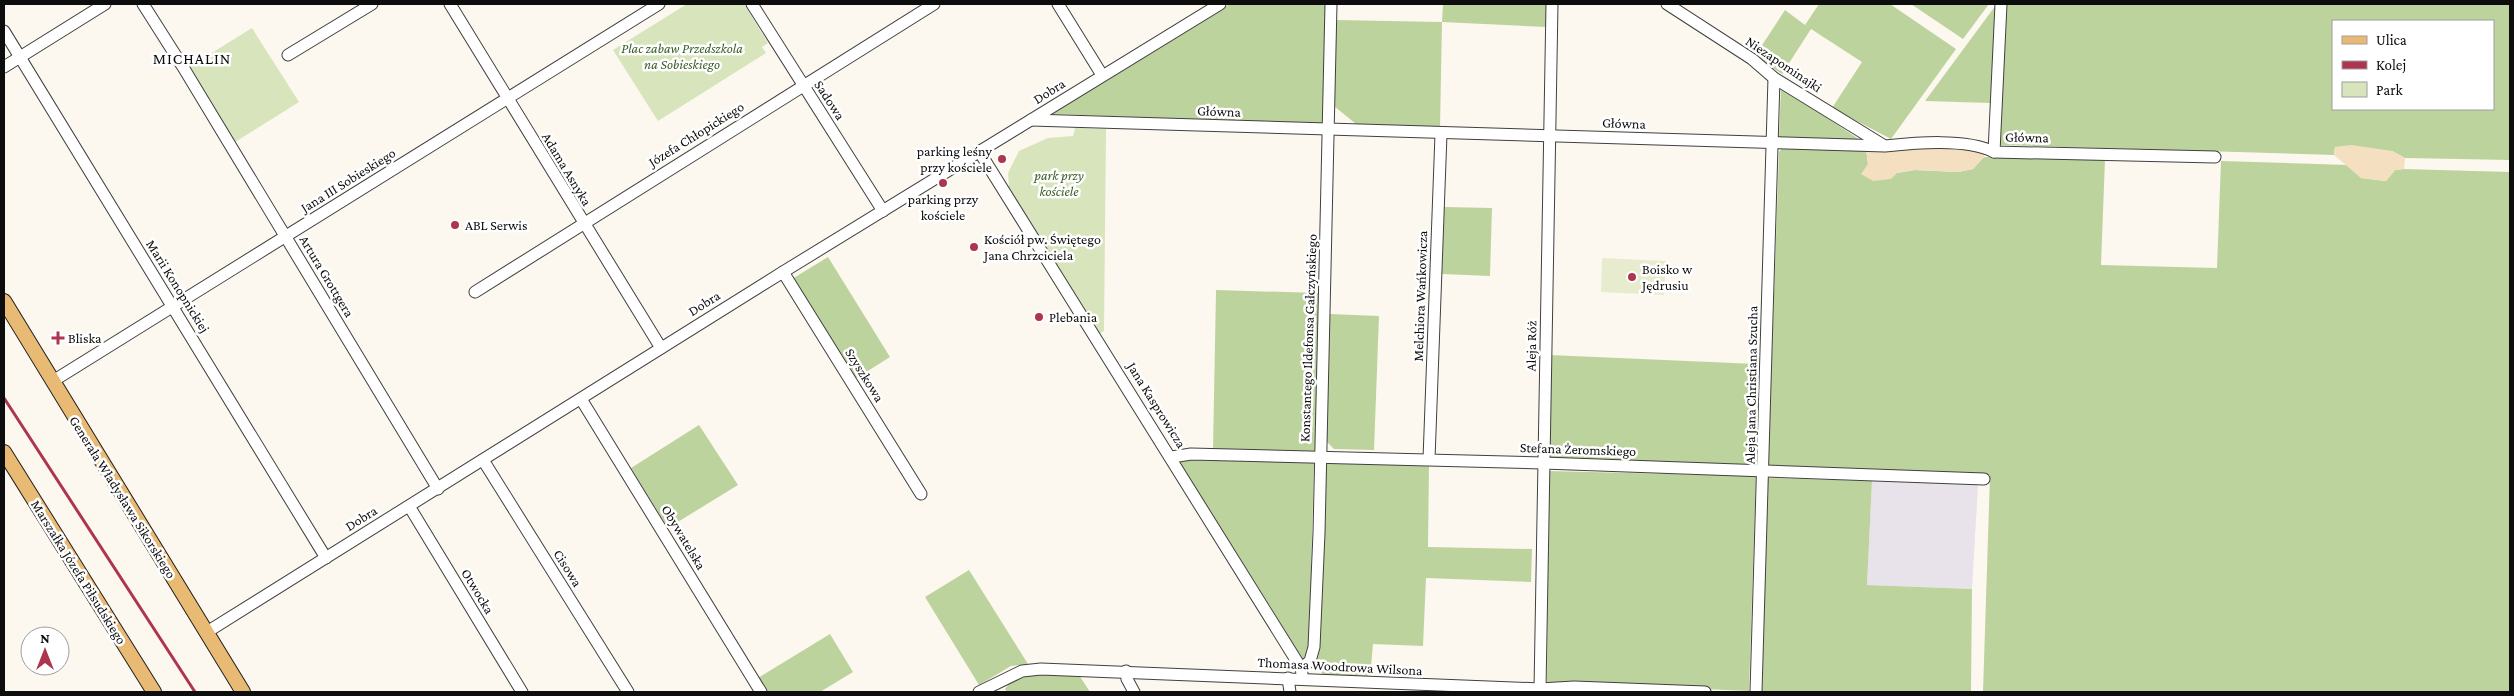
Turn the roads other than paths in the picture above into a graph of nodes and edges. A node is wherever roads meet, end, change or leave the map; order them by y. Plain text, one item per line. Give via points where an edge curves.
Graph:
1 (105, 4) edge
2 (143, 4) edge
3 (372, 4) edge
4 (450, 4) edge
5 (659, 4) edge
6 (752, 4) edge
7 (934, 4) edge
8 (1058, 4) edge
9 (1331, 4) edge
10 (1552, 4) edge
11 (1667, 4) edge
12 (2001, 4) edge
13 (1215, 5) edge
14 (4, 31) edge
15 (288, 55) dead end
16 (20, 57) junction
17 (4, 67) edge
18 (1102, 75) junction
19 (1774, 78) junction
20 (803, 85) junction
21 (508, 98) junction
22 (1031, 120) junction
23 (1330, 130) junction
24 (1441, 134) junction
25 (1550, 135) junction
26 (1772, 143) junction
27 (1885, 146) junction
28 (980, 151) junction
29 (1994, 152) junction
30 (2215, 157) dead end
31 (883, 211) junction
32 (583, 224) junction
33 (286, 236) junction
34 (783, 272) junction
35 (475, 292) dead end
36 (4, 301) edge
37 (173, 307) junction
38 (662, 348) junction
39 (53, 381) junction
40 (581, 399) junction
41 (4, 452) edge
42 (1320, 456) junction
43 (1172, 457) junction
44 (1429, 459) junction
45 (483, 460) junction
46 (1543, 462) junction
47 (1763, 471) junction
48 (1984, 479) dead end
49 (438, 489) junction
50 (921, 494) dead end
51 (409, 506) junction
52 (326, 558) junction
53 (207, 632) junction
54 (1126, 671) junction
55 (1301, 673) junction
56 (1288, 678) junction
57 (998, 687) edge
58 (1416, 688) edge
59 (1540, 689) junction
60 (1498, 690) edge
61 (154, 692) edge
62 (243, 692) edge
63 (522, 692) edge
64 (628, 692) edge
65 (761, 692) edge
66 (979, 692) edge
67 (1134, 692) edge
68 (1290, 692) edge
69 (1705, 692) edge
70 (1756, 692) edge

1 - 16 street
2 - 33 street, Artura Grottgera
3 - 15 street
4 - 21 street, Adama Asnyka
5 - 21 street, Jana III Sobieskiego
6 - 20 street, Sadowa
7 - 20 street, Józefa Chłopickiego
8 - 18 street
9 - 23 street, Konstantego Ildefonsa Gałczyńskiego
10 - 25 street, Aleja Róż
11 - 19 street, Niezapominajki via 1752,59
12 - 29 street
13 - 18 street, Dobra
14 - 16 street, Marii Konopnickiej
16 - 17 street
16 - 37 street, Marii Konopnickiej
18 - 22 street, Dobra
19 - 26 street, Aleja Jana Christiana Szucha
19 - 27 street, Niezapominajki
20 - 31 street, Sadowa
20 - 32 street, Józefa Chłopickiego
21 - 32 street, Adama Asnyka
21 - 33 street, Jana III Sobieskiego
22 - 23 street, Główna
22 - 28 street, Dobra
23 - 24 street, Główna
23 - 42 street, Konstantego Ildefonsa Gałczyńskiego
24 - 25 street, Główna
24 - 44 street, Melchiora Wańkowicza
25 - 26 street, Główna
25 - 46 street, Aleja Róż
26 - 27 street, Główna
26 - 47 street, Aleja Jana Christiana Szucha
27 - 29 street, Główna via 1939,144 1984,147
28 - 31 street, Dobra
28 - 43 street, Jana Kasprowicza
29 - 30 street, Główna
31 - 34 street, Dobra
32 - 35 street, Józefa Chłopickiego
32 - 38 street, Adama Asnyka
33 - 37 street, Jana III Sobieskiego
33 - 49 street, Artura Grottgera
34 - 38 street, Dobra
34 - 50 street, Szyszkowa
36 - 39 main road, Generała Władysława Sikorskiego
37 - 39 street, Jana III Sobieskiego
37 - 52 street, Marii Konopnickiej
38 - 40 street, Dobra
39 - 53 main road, Generała Władysława Sikorskiego
40 - 45 street, Dobra
40 - 65 street, Obywatelska
41 - 61 main road, Marszałka Józefa Piłsudskiego
42 - 43 street, Stefana Żeromskiego via 1191,454
42 - 44 street, Stefana Żeromskiego
42 - 55 street, Konstantego Ildefonsa Gałczyńskiego via 1314,647 1310,662
43 - 55 street, Jana Kasprowicza
44 - 46 street, Stefana Żeromskiego
45 - 49 street, Dobra
45 - 64 street, Cisowa
46 - 47 street, Stefana Żeromskiego
46 - 59 street, Aleja Róż
47 - 48 street, Stefana Żeromskiego
47 - 70 street, Aleja Jana Christiana Szucha
49 - 51 street, Dobra
51 - 52 street, Dobra
51 - 63 street, Otwocka
52 - 53 street, Dobra
53 - 62 main road, Generała Władysława Sikorskiego
54 - 56 street, Thomasa Woodrowa Wilsona
54 - 57 street, Thomasa Woodrowa Wilsona via 1041,668 1022,671
54 - 67 street
55 - 56 street, Thomasa Woodrowa Wilsona
55 - 58 street, Thomasa Woodrowa Wilsona
56 - 68 street
57 - 66 street, Thomasa Woodrowa Wilsona
58 - 60 street, Thomasa Woodrowa Wilsona
59 - 60 street, Thomasa Woodrowa Wilsona
59 - 69 street, Thomasa Woodrowa Wilsona via 1574,687

